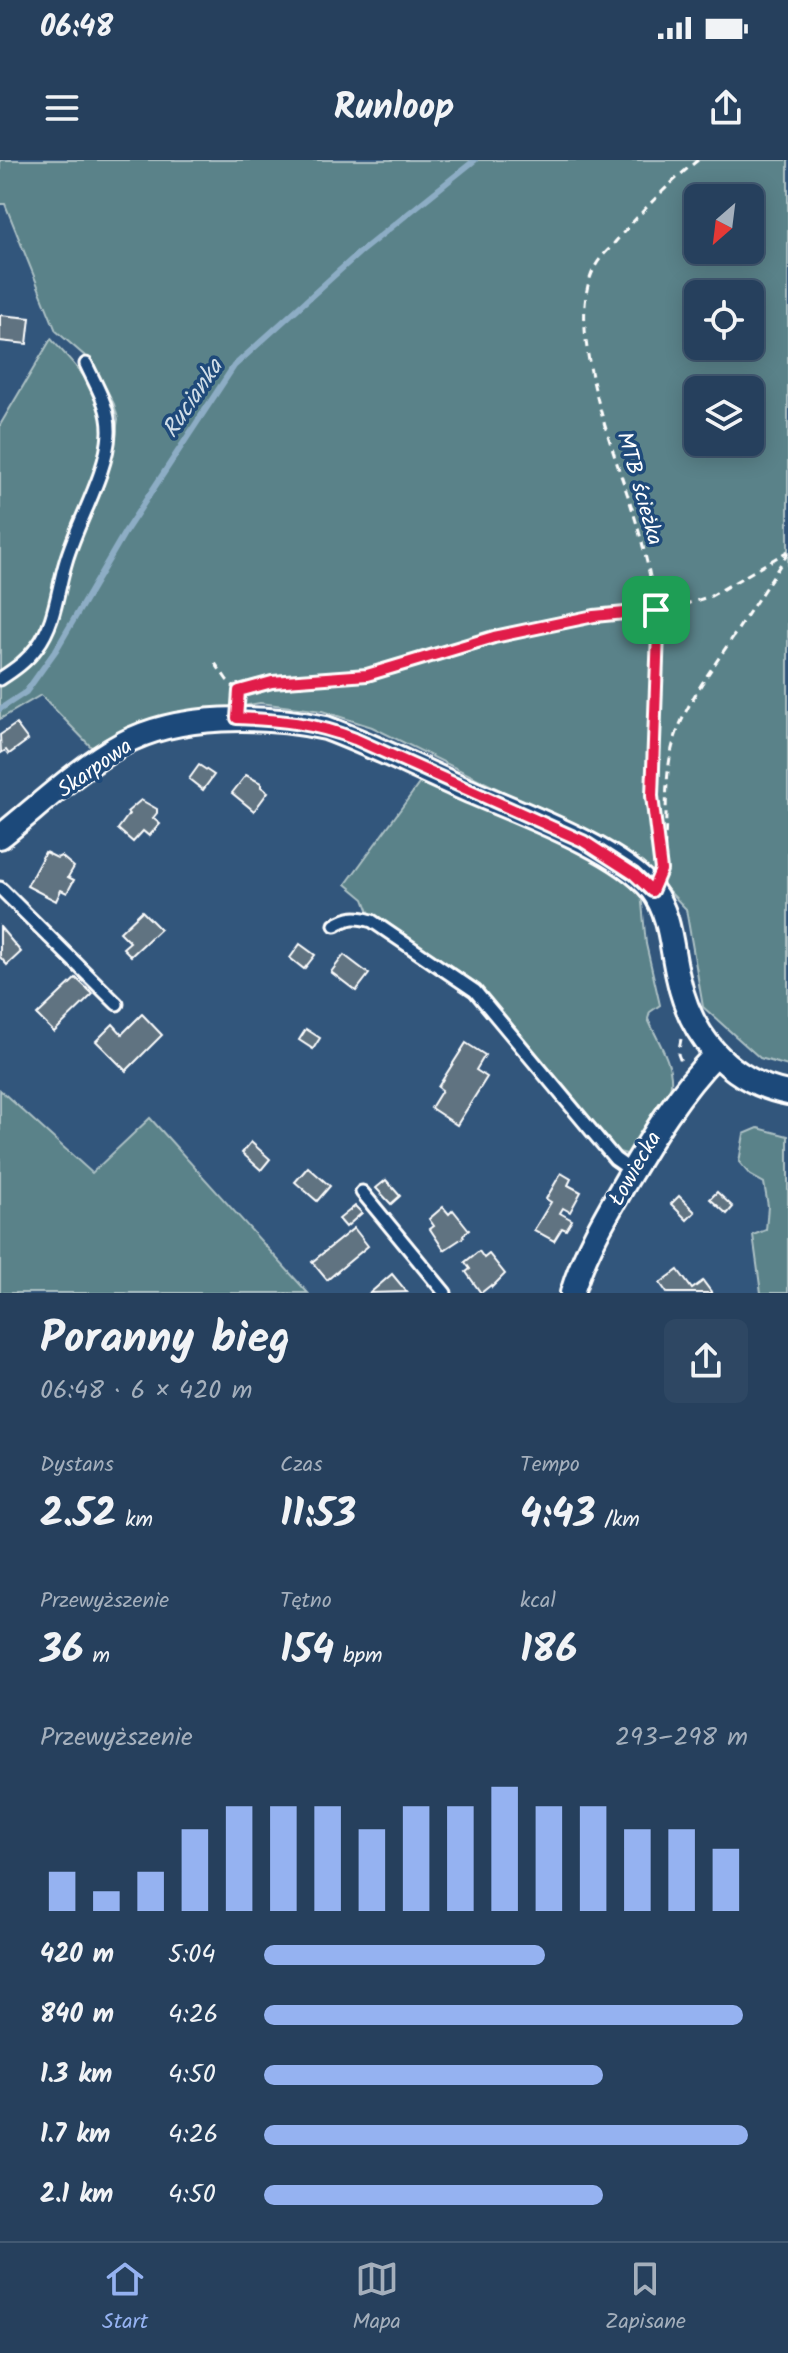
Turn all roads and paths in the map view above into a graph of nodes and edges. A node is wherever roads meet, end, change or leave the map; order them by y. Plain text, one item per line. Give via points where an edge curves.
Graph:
1 (698, 160) edge
2 (86, 364) dead end
3 (788, 552) edge
4 (656, 610) junction
5 (215, 663) dead end
6 (0, 679) edge
7 (239, 691) junction
8 (237, 718) junction
9 (0, 837) edge
10 (656, 880) junction
11 (0, 888) edge
12 (335, 925) dead end
13 (117, 1004) dead end
14 (716, 1054) junction
15 (788, 1093) edge
16 (632, 1171) junction
17 (362, 1192) dead end
18 (445, 1293) edge
19 (572, 1293) edge

1 - 4 path, MTB ścieżka via 637,217 596,265 584,295 584,332 599,405 636,522
2 - 6 lane via 108,411 105,455 66,560 52,622 38,647
3 - 4 path via 711,596
3 - 10 path via 701,684 677,732 664,805 665,848
4 - 7 path via 594,616 494,637 367,675 272,682
4 - 10 path, MTB ścieżka
5 - 7 path
7 - 8 path
8 - 9 street, Skarpowa via 172,727 124,743
8 - 10 street, Skarpowa via 292,721 355,739 583,841 634,874
10 - 14 street, Skarpowa via 684,1000 696,1029
11 - 13 lane
12 - 16 lane via 349,917 372,921 475,991 615,1159
14 - 15 street, Skarpowa via 749,1080
14 - 16 street, Łowiecka via 673,1105
16 - 19 street, Łowiecka via 590,1247
17 - 18 lane

